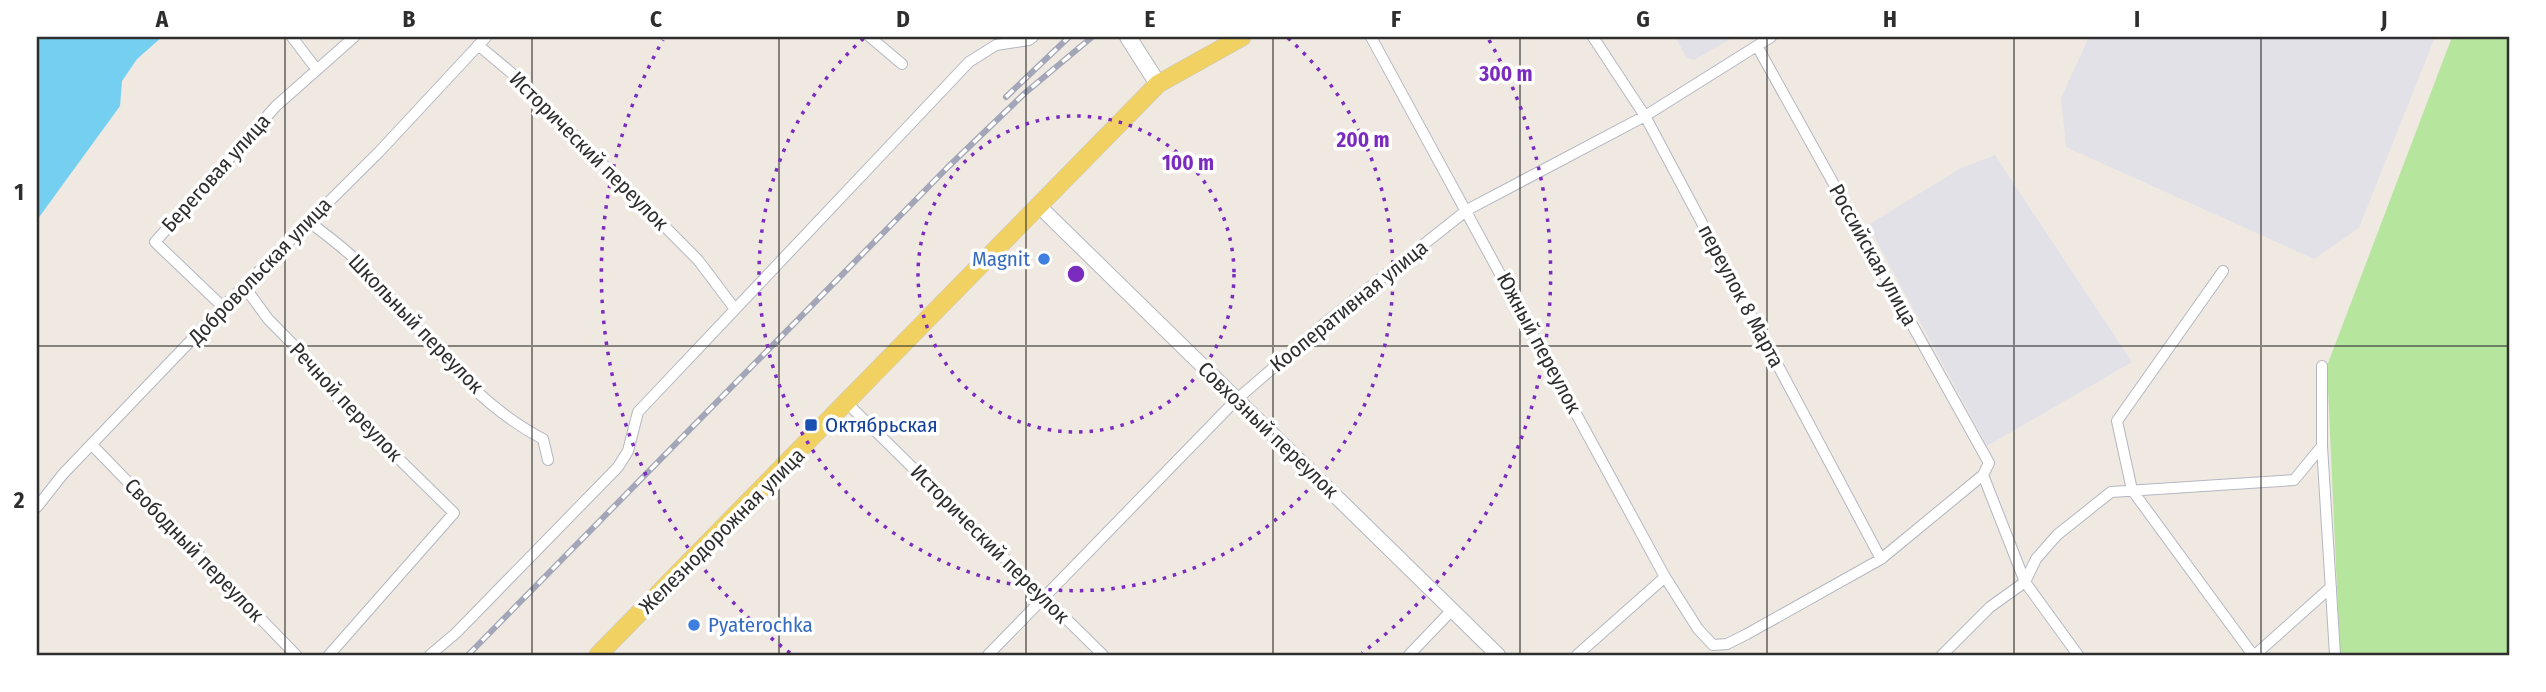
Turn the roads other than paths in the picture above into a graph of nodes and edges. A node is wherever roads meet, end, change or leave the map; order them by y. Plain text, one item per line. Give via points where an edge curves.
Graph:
1 (292, 37) edge
2 (354, 37) edge
3 (870, 37) edge
4 (1032, 37) edge
5 (1128, 37) edge
6 (1242, 37) edge
7 (1371, 37) edge
8 (1593, 37) edge
9 (1771, 37) edge
10 (482, 41) edge
11 (1757, 46) junction
12 (902, 64) dead end
13 (317, 70) junction
14 (1158, 84) junction
15 (1645, 116) junction
16 (1038, 205) junction
17 (1467, 210) junction
18 (308, 221) junction
19 (2223, 271) dead end
20 (244, 286) junction
21 (223, 307) junction
22 (735, 309) junction
23 (2322, 366) dead end
24 (1236, 400) junction
25 (847, 403) junction
26 (93, 446) junction
27 (2322, 446) junction
28 (548, 460) dead end
29 (1983, 475) junction
30 (2132, 490) junction
31 (37, 507) edge
32 (1881, 559) junction
33 (1665, 577) junction
34 (2025, 582) junction
35 (2331, 587) junction
36 (1045, 597) junction
37 (1452, 610) junction
38 (296, 655) edge
39 (329, 655) edge
40 (429, 655) edge
41 (598, 655) edge
42 (988, 655) edge
43 (1103, 655) edge
44 (1409, 655) edge
45 (1498, 655) edge
46 (1577, 655) edge
47 (1942, 655) edge
48 (2078, 655) edge
49 (2254, 655) edge
50 (2335, 655) edge

1 - 13 street
2 - 13 street, Береговая улица
3 - 12 street
4 - 22 street via 996,45 969,62
5 - 14 main road
6 - 14 main road, Железнодорожная улица
7 - 17 street, Южный переулок
8 - 15 street, переулок 8 Марта
9 - 11 street, Кооперативная улица
10 - 18 street, Добровольская улица
10 - 22 street, Исторический переулок via 698,260
11 - 15 street, Кооперативная улица
11 - 29 street, Российская улица via 1989,463
13 - 21 street, Береговая улица via 276,106 155,242
14 - 16 main road, Железнодорожная улица
15 - 17 street, Кооперативная улица
15 - 32 street, переулок 8 Марта
16 - 24 street, Совхозный переулок
16 - 25 main road, Железнодорожная улица
17 - 24 street, Кооперативная улица
17 - 33 street, Южный переулок
18 - 20 street, Добровольская улица
18 - 28 street, Школьный переулок via 356,260 450,365 522,428 543,439
19 - 30 street via 2117,421
20 - 21 street, Добровольская улица
20 - 39 street, Речной переулок via 339,400 454,513
21 - 26 street, Добровольская улица
22 - 40 street via 638,412 628,451 600,487
23 - 27 street
24 - 36 street, Кооперативная улица
24 - 37 street, Совхозный переулок
25 - 36 street, Исторический переулок
25 - 41 main road, Железнодорожная улица
26 - 31 street, Добровольская улица
26 - 38 street, Свободный переулок
27 - 30 street via 2294,480
27 - 35 street
29 - 32 street
29 - 34 street
30 - 34 street via 2110,492 2057,535 2036,559
30 - 49 street
32 - 33 street, Южный переулок via 1727,644 1713,645 1698,629
33 - 46 street
34 - 47 street via 1990,607
34 - 48 street
35 - 49 street
35 - 50 street
36 - 42 street, Кооперативная улица
36 - 43 street, Исторический переулок
37 - 44 street
37 - 45 street, Совхозный переулок

